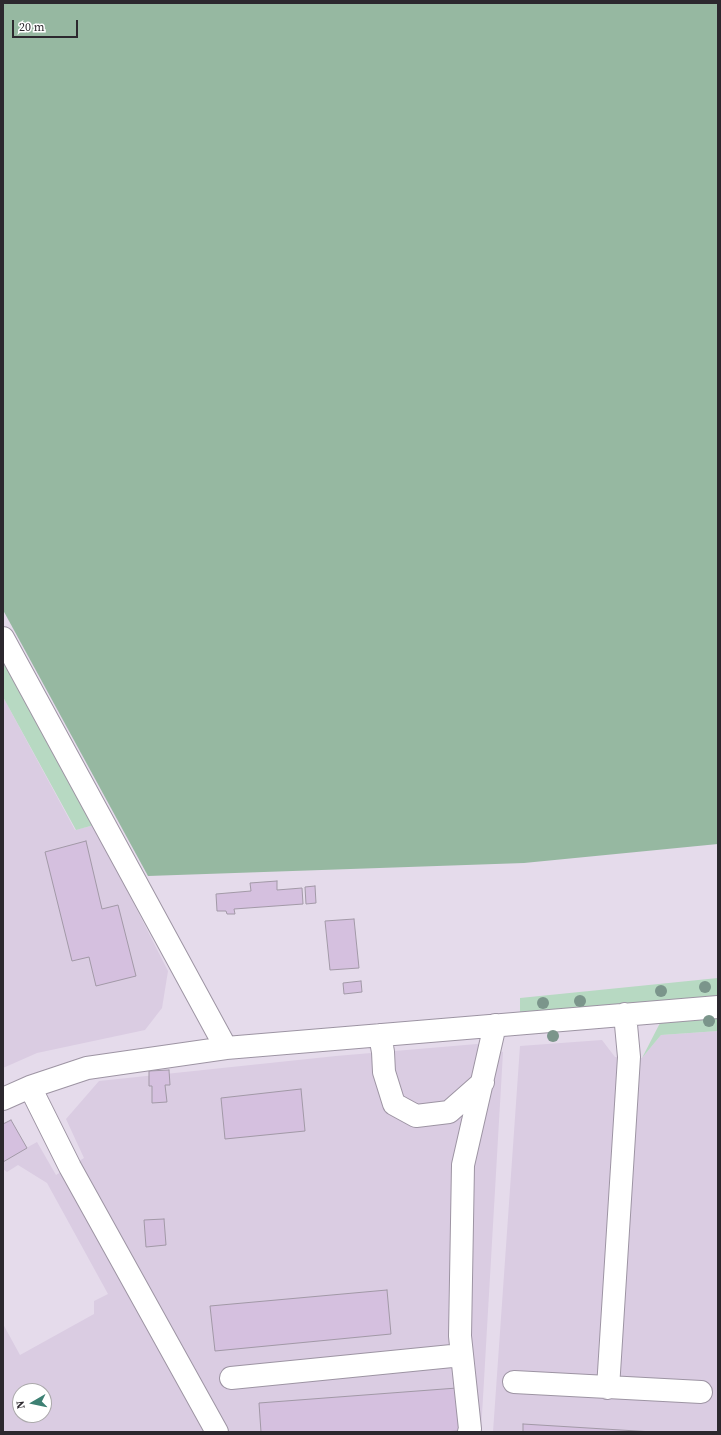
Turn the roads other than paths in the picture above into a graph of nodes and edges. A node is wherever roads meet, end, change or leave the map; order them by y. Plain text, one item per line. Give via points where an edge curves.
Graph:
1 (3, 638) edge
2 (718, 1007) edge
3 (625, 1014) junction
4 (495, 1025) junction
5 (380, 1035) junction
6 (226, 1048) junction
7 (483, 1082) junction
8 (30, 1087) junction
9 (5, 1092) edge
10 (462, 1355) junction
11 (231, 1378) dead end
12 (514, 1382) dead end
13 (608, 1388) junction
14 (701, 1392) dead end
15 (217, 1432) edge
16 (469, 1432) edge

1 - 6 street
2 - 3 street
3 - 4 street
3 - 13 street via 629,1058
4 - 5 street
4 - 7 street
5 - 6 street
5 - 7 street via 384,1072 394,1104 416,1116 449,1112
6 - 8 street via 87,1068
7 - 10 street via 463,1165 460,1336
8 - 9 street
8 - 15 street via 70,1167
10 - 11 street
10 - 16 street
12 - 13 street
13 - 14 street

